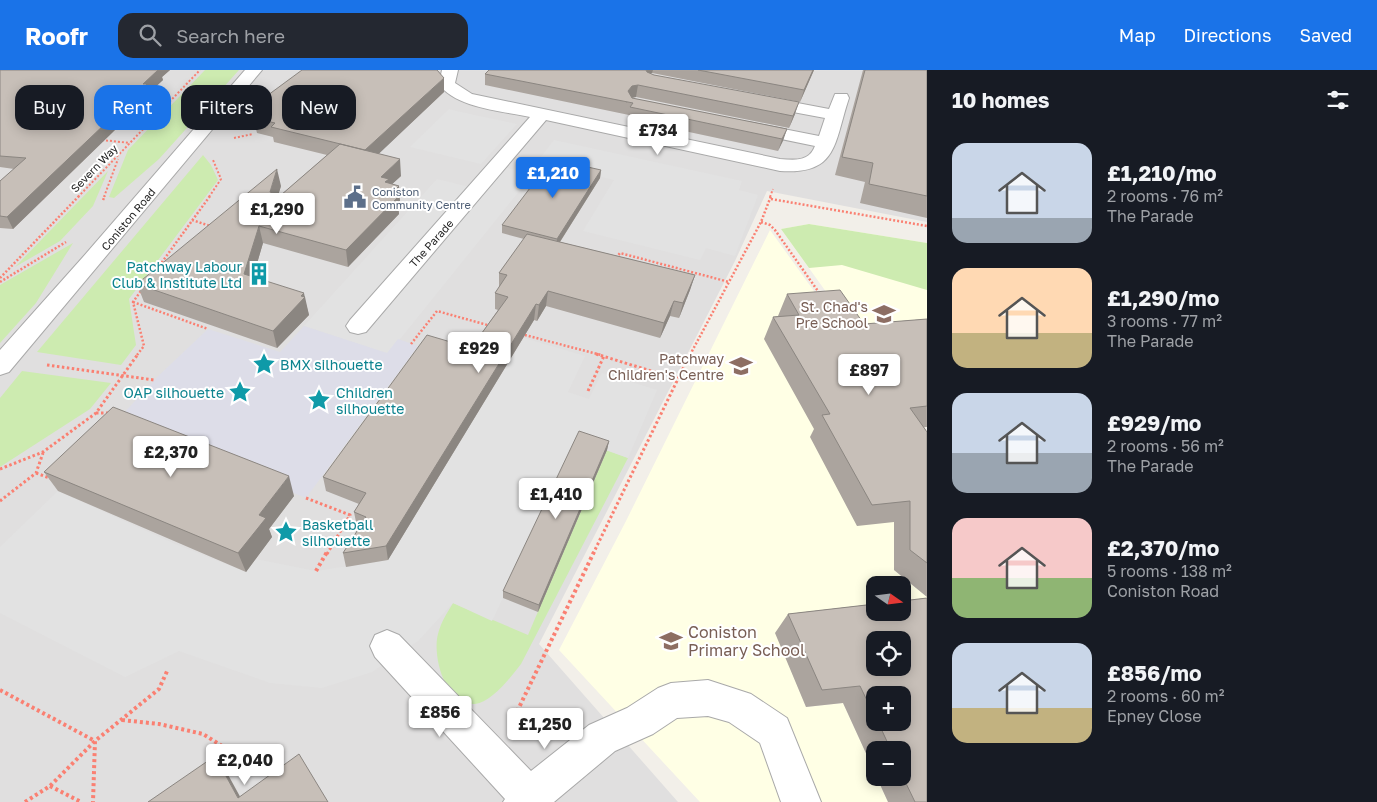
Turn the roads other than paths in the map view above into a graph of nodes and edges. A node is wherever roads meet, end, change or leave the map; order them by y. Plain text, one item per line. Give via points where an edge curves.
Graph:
1 (254, 70) edge
2 (450, 70) edge
3 (841, 98) dead end
4 (748, 99) edge
5 (542, 114) junction
6 (835, 115) junction
7 (728, 123) edge
8 (825, 144) junction
9 (358, 326) dead end
10 (0, 366) edge
11 (387, 646) dead end
12 (526, 800) edge
13 (801, 802) edge

1 - 10 street, Coniston Road
2 - 5 street via 447,84 460,95
3 - 6 street
4 - 6 street
5 - 8 street via 707,142 780,165 801,166 815,162
5 - 9 street, The Parade via 495,158 450,222
6 - 8 street
7 - 8 street
11 - 12 street via 495,759
12 - 13 street via 602,738 640,721 671,701 708,698 738,707 774,731

